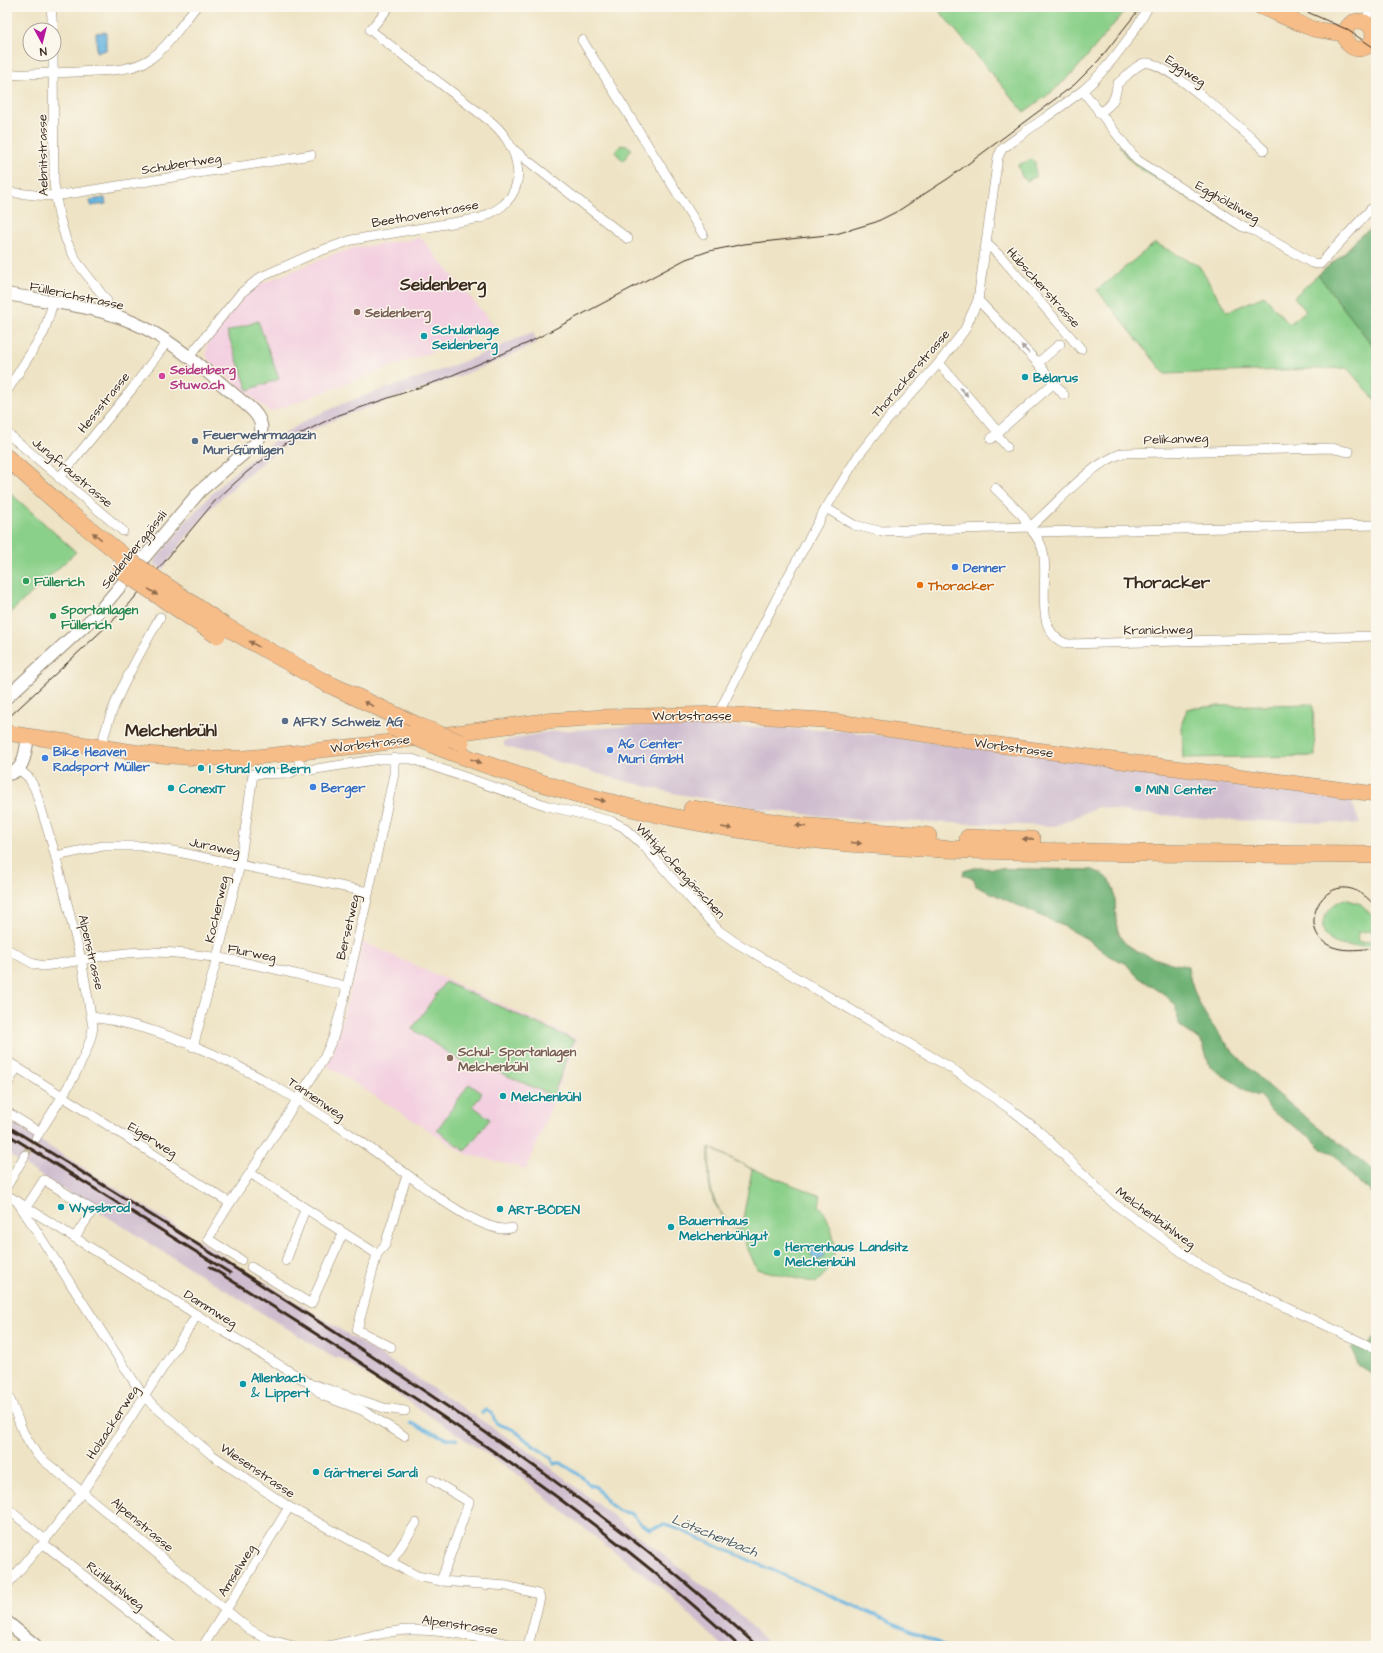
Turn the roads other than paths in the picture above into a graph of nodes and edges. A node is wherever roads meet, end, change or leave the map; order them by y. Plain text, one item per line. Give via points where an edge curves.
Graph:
1 (51, 7) edge
2 (389, 7) edge
3 (1148, 7) edge
4 (1261, 7) edge
5 (1371, 7) edge
6 (195, 8) dead end
7 (52, 22) edge
8 (1366, 22) junction
9 (1345, 34) junction
10 (582, 40) dead end
11 (1374, 44) edge
12 (53, 62) edge
13 (54, 73) junction
14 (7, 75) edge
15 (1083, 91) junction
16 (1099, 112) junction
17 (514, 150) junction
18 (1264, 150) dead end
19 (311, 155) dead end
20 (7, 192) edge
21 (55, 196) junction
22 (1371, 209) dead end
23 (703, 234) dead end
24 (628, 239) dead end
25 (987, 244) junction
26 (7, 294) edge
27 (978, 300) junction
28 (53, 303) junction
29 (106, 314) junction
30 (167, 342) junction
31 (1060, 344) dead end
32 (1081, 348) dead end
33 (188, 358) junction
34 (939, 363) junction
35 (1038, 363) junction
36 (1054, 383) junction
37 (7, 391) edge
38 (1064, 394) dead end
39 (7, 433) edge
40 (262, 433) joint
41 (995, 436) junction
42 (1007, 447) dead end
43 (1348, 452) dead end
44 (7, 458) edge
45 (7, 474) edge
46 (60, 478) junction
47 (995, 488) dead end
48 (826, 508) junction
49 (1376, 525) edge
50 (1032, 529) junction
51 (123, 531) dead end
52 (125, 565) junction
53 (160, 617) dead end
54 (220, 630) junction
55 (1376, 638) edge
56 (7, 697) edge
57 (720, 714) junction
58 (7, 733) edge
59 (28, 738) junction
60 (101, 748) junction
61 (297, 753) junction
62 (394, 758) junction
63 (19, 768) junction
64 (301, 768) junction
65 (7, 774) edge
66 (1376, 794) edge
67 (1376, 843) edge
68 (1376, 855) edge
69 (56, 856) junction
70 (240, 865) junction
71 (368, 892) junction
72 (7, 949) edge
73 (218, 958) junction
74 (81, 959) junction
75 (346, 986) junction
76 (92, 1017) junction
77 (193, 1047) junction
78 (926, 1054) joint
79 (7, 1061) edge
80 (17, 1067) junction
81 (7, 1084) edge
82 (61, 1097) junction
83 (297, 1100) junction
84 (7, 1112) edge
85 (25, 1155) tunnel mouth
86 (250, 1173) junction
87 (407, 1174) junction
88 (7, 1186) edge
89 (7, 1195) edge
90 (17, 1201) junction
91 (230, 1203) junction
92 (27, 1206) junction
93 (305, 1209) junction
94 (512, 1228) dead end
95 (342, 1233) junction
96 (75, 1237) junction
97 (377, 1254) junction
98 (241, 1260) dead end
99 (286, 1261) dead end
100 (251, 1267) dead end
101 (197, 1315) junction
102 (391, 1347) dead end
103 (1376, 1348) edge
104 (309, 1383) junction
105 (7, 1392) edge
106 (144, 1397) junction
107 (405, 1411) dead end
108 (404, 1436) dead end
109 (432, 1480) dead end
110 (83, 1491) junction
111 (289, 1507) junction
112 (7, 1508) edge
113 (416, 1523) dead end
114 (44, 1542) junction
115 (391, 1562) junction
116 (441, 1581) junction
117 (7, 1585) edge
118 (227, 1609) junction
119 (7, 1622) edge
120 (32, 1645) edge
121 (173, 1646) edge
122 (203, 1646) edge
123 (293, 1646) edge
124 (328, 1646) edge
125 (519, 1646) edge
126 (528, 1646) edge

1 - 7 street
2 - 17 street, Beethovenstrasse via 370,30 496,126
3 - 15 street, Thorackerstrasse via 1135,29
4 - 9 main road via 1313,29
5 - 8 street
6 - 13 street via 160,51 145,62 124,68
8 - 9 main road via 1354,22
8 - 11 main road via 1373,30
9 - 11 main road via 1347,43 1357,49
10 - 23 street
12 - 13 street, Aebnitstrasse
13 - 14 street
13 - 21 street, Aebnitstrasse
15 - 16 street, Egghölzliweg
15 - 25 street, Thorackerstrasse via 1032,126 1000,153 995,164
16 - 18 street, Eggweg via 1116,99 1117,84 1138,66 1150,63 1192,88
16 - 22 street, Egghölzliweg via 1130,153 1147,168 1243,227 1317,265
17 - 24 street
17 - 33 street, Beethovenstrasse via 518,166 516,185 510,197 498,209 469,221 352,240 317,252 262,278 241,293
19 - 21 street, Schubertweg
20 - 21 street, Schubertweg
21 - 29 street, Aebnitstrasse via 66,240 82,271 105,298
25 - 27 street, Thorackerstrasse
25 - 32 street, Hübscherstrasse
26 - 28 street, Füllerichstrasse
27 - 34 street, Thorackerstrasse via 964,331
35 -> 27 street
28 - 29 street, Füllerichstrasse
28 - 37 street via 44,332
29 - 30 street, Füllerichstrasse via 132,322
30 - 33 street, Füllerichstrasse
30 - 46 street, Hessstrasse
31 - 35 street
33 - 40 street, Füllerichstrasse via 255,412 261,421
34 -> 41 street
34 - 48 street, Thorackerstrasse via 869,441
35 - 36 street
36 - 38 street
36 - 41 street
39 - 46 street, Jungfraustrasse
40 - 56 street, Seidenberggässli via 252,448 214,479 182,511 96,615
41 - 42 street
43 - 50 street, Pelikanweg via 1331,448 1123,453 1107,459 1091,471
52 -> 44 highway
45 - 52 highway via 61,522
46 - 51 street, Jungfraustrasse
47 - 50 street, Kranichweg
48 - 50 street via 854,525 879,531
48 - 57 street, Thorackerstrasse via 784,584
49 - 50 street
50 - 55 street, Kranichweg via 1044,551 1047,626 1054,637 1063,643 1074,645
52 - 54 highway, bridge
53 - 60 street via 119,694
67 -> 54 highway, bridge via 978,838 821,828 747,819 648,800 550,774 461,743 418,726
54 -> 68 highway, bridge via 292,678 439,747 523,778 626,807 720,827 796,838 996,851
57 - 61 main road, Worbstrasse via 604,716 545,721
57 - 66 main road, Worbstrasse via 824,720
58 - 59 main road, Worbstrasse
59 - 60 main road, Worbstrasse
59 - 63 street
60 - 61 main road, Worbstrasse via 197,758 246,758
61 - 64 street
62 - 64 street via 310,770
62 - 71 street, Bersetweg via 394,774
62 - 78 street, Wittigkofengässchen via 412,759 548,806 611,821 624,827 718,930
63 - 65 street via 16,772
63 - 69 street, Alpenstrasse via 35,789
64 - 70 street, Kocherweg via 290,773 254,774
69 - 70 street, Juraweg via 103,846 141,846
69 - 74 street, Alpenstrasse
70 - 71 street, Juraweg
70 - 73 street, Kocherweg
71 - 75 street, Bersetweg
72 - 74 street, Flurweg via 39,966
73 - 74 street, Flurweg via 146,952
73 - 75 street, Flurweg
73 - 77 street, Kocherweg
74 - 76 street, Alpenstrasse
75 - 83 street, Bersetweg via 339,1019 328,1049
76 - 77 street, Tannenweg via 125,1023
76 - 82 street, Alpenstrasse via 92,1032 88,1045
77 - 83 street, Tannenweg via 261,1078
78 - 103 street, Melchenbühlweg via 951,1068 1039,1131 1112,1203 1200,1265
79 - 80 street, Eigerweg
80 - 81 street
80 - 82 street, Eigerweg
82 - 84 street, Alpenstrasse via 38,1135
82 - 91 street, Eigerweg
83 - 86 street, Bersetweg
83 - 87 street, Tannenweg
85 - 88 street
86 - 91 street
86 - 93 street
87 - 94 street, Tannenweg via 458,1212 504,1231
87 - 97 street via 385,1245
89 - 90 street, Dammweg
90 - 92 street, Dammweg
90 - 106 street, Wiesenstrasse
91 - 98 street via 208,1239
92 - 96 street, Dammweg
92 - 96 street via 44,1180 93,1210
93 - 95 street
93 - 99 street
95 - 97 street
95 - 100 street via 311,1304
96 - 101 street, Dammweg
97 - 102 street via 357,1330
101 - 104 street, Dammweg
101 - 106 street, Holzackerweg
104 - 107 street via 384,1408
104 - 108 street, Dammweg via 324,1396 362,1410
105 - 110 street, Alpenstrasse via 23,1432 37,1455
106 - 110 street, Holzackerweg
106 - 111 street, Wiesenstrasse via 212,1455
109 - 116 street via 469,1502
110 - 114 street, Holzackerweg
110 - 118 street, Alpenstrasse
111 - 115 street, Wiesenstrasse
111 - 118 street, Amselweg
112 - 114 street
113 - 115 street
114 - 117 street, Holzackerweg
114 - 121 street, Rütibühlweg
115 - 116 street, Wiesenstrasse via 417,1576
116 - 126 street, Wiesenstrasse via 507,1586 538,1594 540,1598
118 - 122 street, Amselweg
118 - 123 street, Alpenstrasse via 255,1632 278,1643
119 - 120 street
124 - 125 street, Alpenstrasse via 409,1630 450,1633

